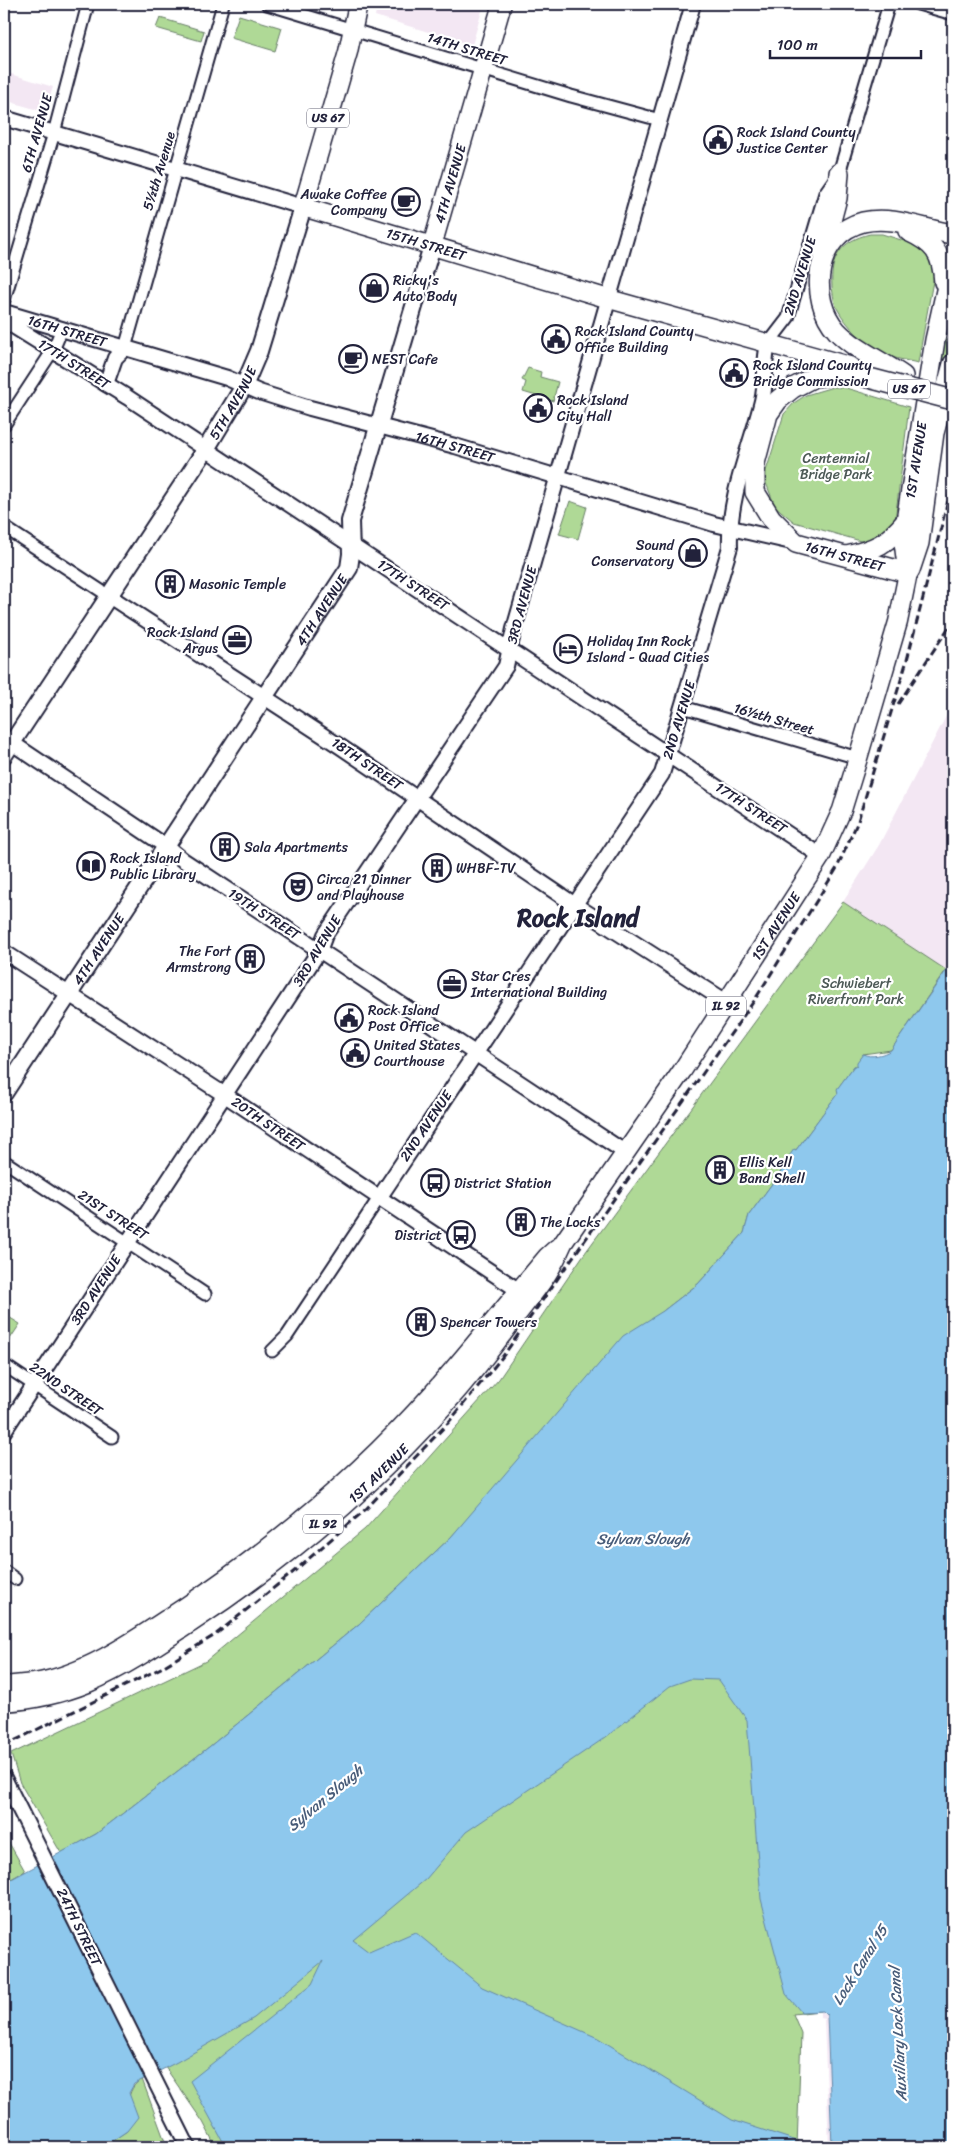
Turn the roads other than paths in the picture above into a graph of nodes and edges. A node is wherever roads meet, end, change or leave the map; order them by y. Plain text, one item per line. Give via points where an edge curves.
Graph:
1 (88, 4) edge
2 (223, 4) edge
3 (267, 4) edge
4 (358, 4) edge
5 (502, 4) edge
6 (693, 4) edge
7 (889, 4) edge
8 (918, 4) edge
9 (953, 14) edge
10 (353, 29) junction
11 (483, 70) junction
12 (4, 118) edge
13 (660, 120) junction
14 (54, 133) junction
15 (175, 170) junction
16 (839, 172) junction
17 (303, 207) junction
18 (889, 222) junction
19 (953, 234) edge
20 (432, 246) junction
21 (953, 259) edge
22 (819, 267) junction
23 (609, 299) junction
24 (4, 300) edge
25 (942, 306) junction
26 (4, 312) edge
27 (4, 316) edge
28 (62, 329) junction
29 (768, 344) junction
30 (125, 348) junction
31 (53, 350) junction
32 (953, 364) edge
33 (862, 367) junction
34 (106, 384) junction
35 (244, 386) junction
36 (953, 388) edge
37 (953, 400) edge
38 (4, 425) edge
39 (379, 425) junction
40 (206, 449) junction
41 (558, 476) junction
42 (906, 521) junction
43 (729, 527) junction
44 (4, 528) edge
45 (796, 543) junction
46 (350, 545) junction
47 (846, 556) junction
48 (908, 573) junction
49 (109, 596) junction
50 (510, 649) junction
51 (265, 698) junction
52 (683, 707) junction
53 (6, 746) edge
54 (669, 754) junction
55 (858, 758) junction
56 (418, 798) junction
57 (167, 847) junction
58 (821, 856) junction
59 (575, 905) junction
60 (319, 950) junction
61 (4, 952) edge
62 (69, 993) junction
63 (728, 1003) junction
64 (475, 1053) junction
65 (4, 1093) edge
66 (225, 1095) junction
67 (626, 1153) junction
68 (4, 1161) edge
69 (378, 1198) junction
70 (128, 1242) junction
71 (206, 1294) dead end
72 (524, 1295) junction
73 (272, 1351) dead end
74 (4, 1365) edge
75 (34, 1385) junction
76 (4, 1431) edge
77 (112, 1437) dead end
78 (4, 1571) edge
79 (15, 1578) dead end
80 (4, 1686) edge
81 (4, 1702) edge
82 (4, 1778) edge
83 (188, 2147) edge

1 - 14 street, 6TH AVENUE
2 - 15 street, 5½th Avenue
3 - 10 street, 14TH STREET
4 - 10 main road, 5TH AVENUE / US 67
5 - 11 main road, 4TH AVENUE
6 - 13 street, 3RD AVENUE
7 - 16 street, 2ND AVENUE
8 - 9 street
10 - 11 street, 14TH STREET
10 - 17 main road, 5TH AVENUE / US 67
11 - 13 street, 14TH STREET
11 - 20 main road, 4TH AVENUE
12 - 14 street, 15TH STREET
13 - 23 street, 3RD AVENUE
14 - 15 street, 15TH STREET
14 - 24 street, 6TH AVENUE
15 - 17 street, 15TH STREET
15 - 30 street, 5½th Avenue
16 - 22 highway via 837,198
16 - 29 street, 2ND AVENUE via 822,202 788,318
17 - 20 main road, 15TH STREET / US 67
17 - 35 main road, 5TH AVENUE via 259,351
18 - 19 highway
18 - 22 highway via 865,222 840,234
18 - 25 highway via 929,242 938,253 943,268
20 - 23 main road, 15TH STREET / US 67
20 - 39 main road, 4TH AVENUE
21 - 25 highway, 1ST AVENUE / IL 92
22 - 33 highway via 820,290 830,322 846,340
23 - 29 main road, 15TH STREET / US 67
23 - 41 street, 3RD AVENUE
25 - 42 highway, 1ST AVENUE / IL 92
26 - 28 street, 16TH STREET
27 - 31 street, 17TH STREET via 10,324
28 - 30 street, 16TH STREET
28 - 31 street
29 - 33 main road, 15TH STREET / US 67
29 - 43 street, 2ND AVENUE via 763,401
30 - 34 street via 116,358
30 - 35 street, 16TH STREET
31 - 34 street, 17TH STREET
31 - 38 street
32 - 48 highway, 1ST AVENUE / IL 92 via 934,433 919,543
33 - 36 highway, US 67
33 - 37 highway, 15TH STREET / US 67, bridge
33 - 45 highway via 814,377 801,383 786,392 768,414 755,463 755,492 771,518
34 - 40 street, 17TH STREET
35 - 39 street, 16TH STREET via 310,408
35 - 40 main road, 5TH AVENUE
39 - 41 street, 16TH STREET
39 - 46 main road, 4TH AVENUE via 350,521
40 - 46 street, 17TH STREET
40 - 49 main road, 5TH AVENUE
41 - 43 street, 16TH STREET
41 - 50 street, 3RD AVENUE
42 - 47 highway via 882,545
42 - 48 highway, 1ST AVENUE / IL 92 via 904,542
43 - 45 street, 16TH STREET
43 - 52 street, 2ND AVENUE via 730,547
44 - 49 street, 18TH STREET
45 - 47 highway, 16TH STREET
46 - 50 street, 17TH STREET
46 - 51 main road, 4TH AVENUE via 351,561 344,578
47 - 48 highway, 16TH STREET
48 - 55 main road, 1ST AVENUE / IL 92 via 900,615
49 - 51 street, 18TH STREET
49 - 53 main road, 5TH AVENUE
50 - 54 street, 17TH STREET
50 - 56 street, 3RD AVENUE via 503,672
51 - 56 street, 18TH STREET
51 - 57 main road, 4TH AVENUE
52 - 54 street, 2ND AVENUE
52 - 55 street, 16½th Street
53 - 57 street, 19TH STREET
54 - 58 street, 17TH STREET
54 - 59 street, 2ND AVENUE via 662,774
55 - 58 main road, 1ST AVENUE / IL 92 via 842,810
56 - 59 street, 18TH STREET
56 - 60 street, 3RD AVENUE via 330,928
57 - 60 street, 19TH STREET
57 - 62 main road, 4TH AVENUE
58 - 63 main road, 1ST AVENUE / IL 92
59 - 63 street, 18TH STREET
59 - 64 street, 2ND AVENUE
60 - 64 street, 19TH STREET
60 - 66 street, 3RD AVENUE
61 - 62 street, 20TH STREET
62 - 65 main road, 4TH AVENUE
62 - 66 street, 20TH STREET
63 - 67 main road, 1ST AVENUE / IL 92
64 - 67 street, 19TH STREET
64 - 69 street, 2ND AVENUE
66 - 69 street, 20TH STREET
66 - 70 street, 3RD AVENUE
67 - 72 main road, 1ST AVENUE / IL 92 via 563,1243 553,1268
68 - 70 street, 21ST STREET
69 - 72 street, 20TH STREET
69 - 73 street, 2ND AVENUE via 288,1336
70 - 71 street, 21ST STREET
70 - 75 street, 3RD AVENUE
72 - 80 main road, 1ST AVENUE / IL 92 via 366,1462 240,1570 102,1658 54,1678
72 - 81 main road, 1ST AVENUE / IL 92 via 459,1388 408,1444 328,1520 258,1576 171,1636 103,1676 51,1695
74 - 75 street, 22ND STREET
75 - 76 street, 3RD AVENUE
75 - 77 street, 22ND STREET
78 - 79 street
82 - 83 street, 24TH STREET

